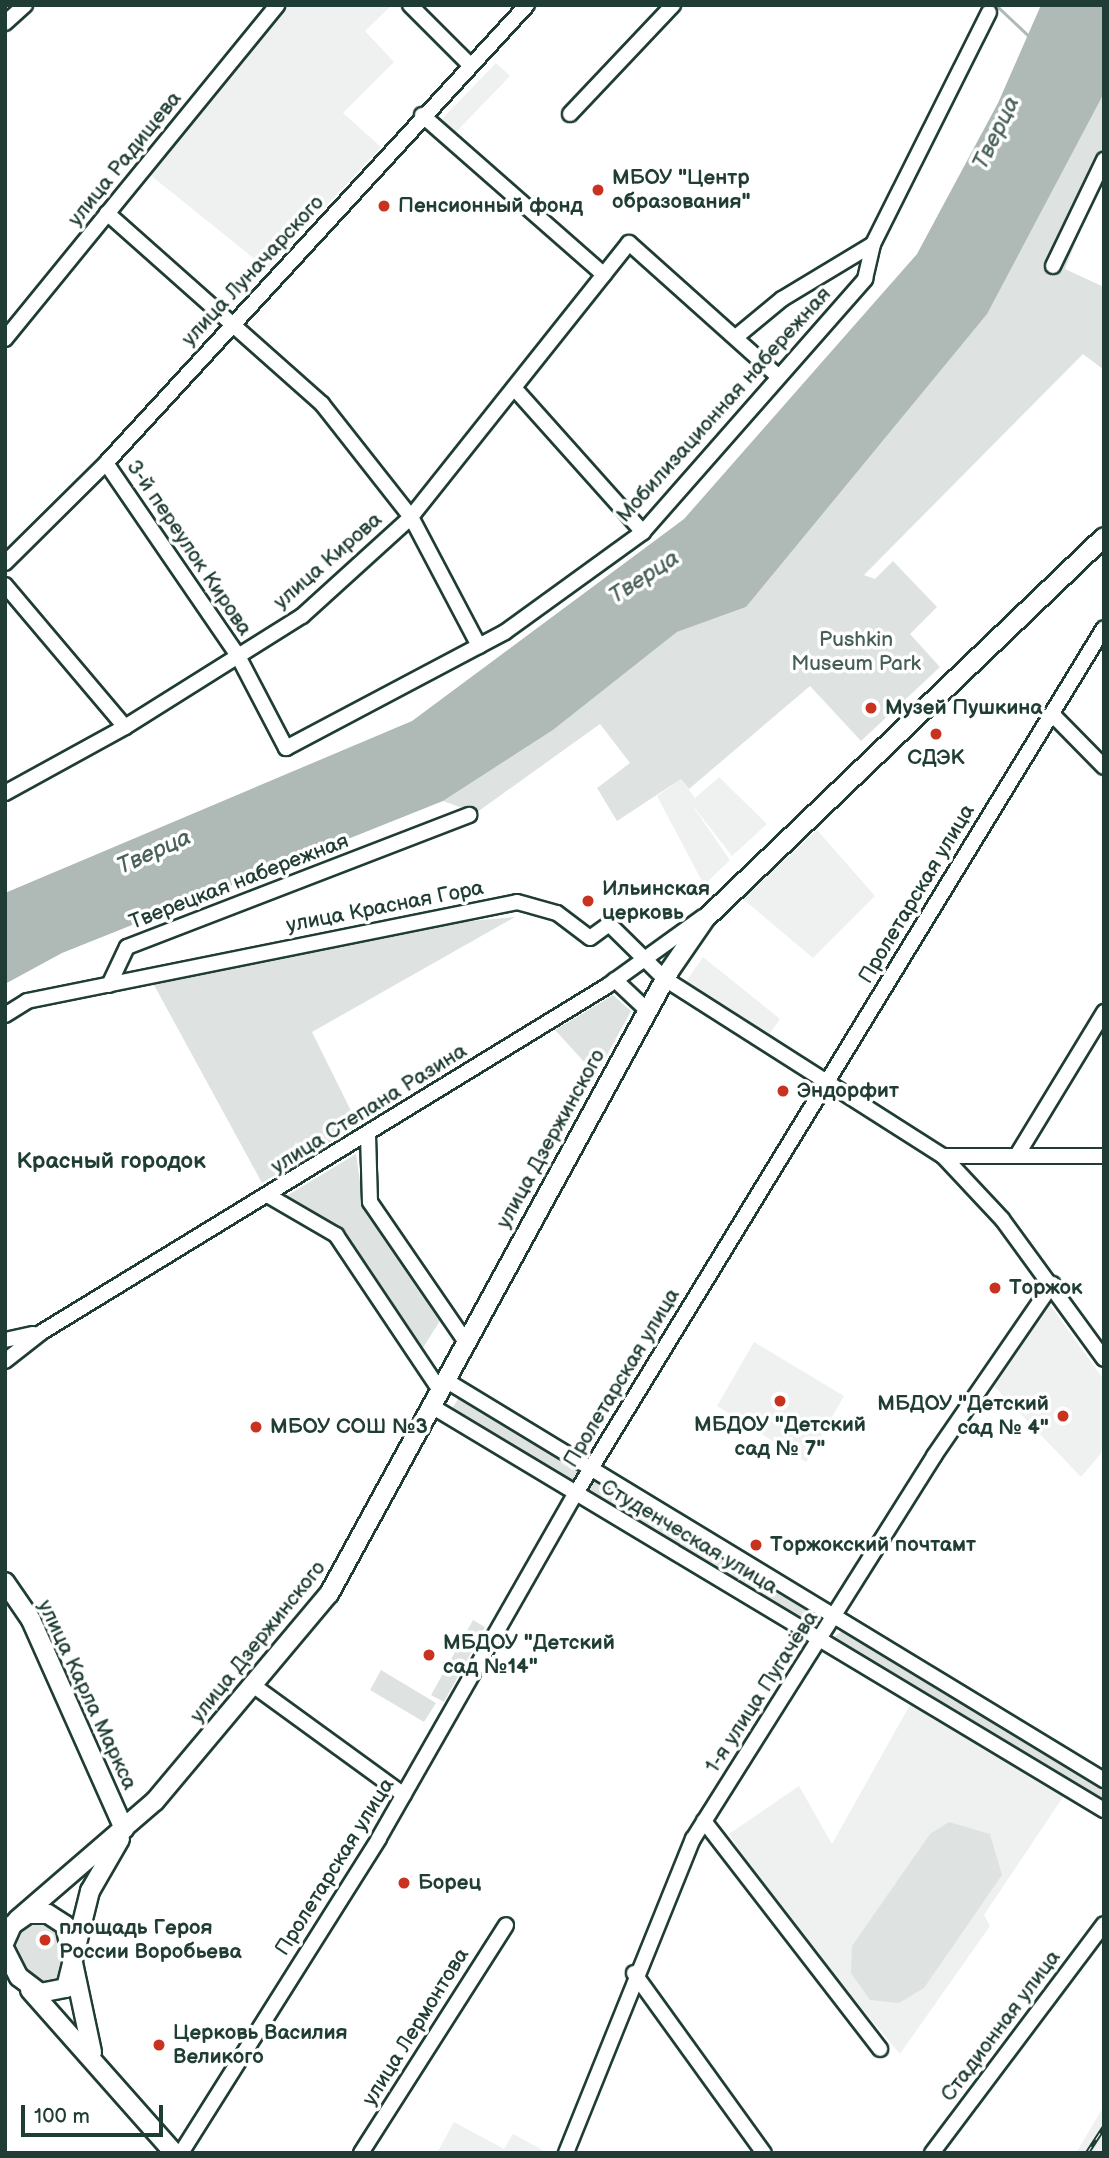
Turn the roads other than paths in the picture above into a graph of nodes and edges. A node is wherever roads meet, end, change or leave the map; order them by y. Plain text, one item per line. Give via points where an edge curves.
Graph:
1 (25, 5) edge
2 (276, 5) edge
3 (410, 5) edge
4 (527, 5) edge
5 (673, 5) edge
6 (989, 12) dead end
7 (5, 23) edge
8 (470, 65) junction
9 (570, 114) dead end
10 (422, 115) junction
11 (1104, 160) edge
12 (107, 213) junction
13 (873, 244) junction
14 (1053, 266) dead end
15 (604, 275) junction
16 (235, 321) junction
17 (736, 337) junction
18 (5, 339) edge
19 (778, 376) junction
20 (515, 388) junction
21 (106, 463) junction
22 (411, 517) junction
23 (643, 532) junction
24 (1104, 537) edge
25 (5, 563) edge
26 (5, 585) edge
27 (1104, 628) edge
28 (479, 646) junction
29 (238, 656) junction
30 (1052, 713) junction
31 (125, 727) junction
32 (286, 748) joint
33 (1104, 767) edge
34 (5, 793) edge
35 (469, 815) dead end
36 (712, 911) junction
37 (641, 960) junction
38 (665, 979) junction
39 (615, 980) junction
40 (109, 985) junction
41 (648, 1011) junction
42 (1104, 1012) edge
43 (5, 1015) edge
44 (829, 1079) junction
45 (368, 1135) junction
46 (1019, 1152) junction
47 (943, 1156) junction
48 (1104, 1156) edge
49 (269, 1196) junction
50 (1052, 1284) junction
51 (42, 1332) junction
52 (5, 1339) edge
53 (466, 1342) junction
54 (1104, 1359) edge
55 (5, 1361) edge
56 (440, 1393) junction
57 (591, 1468) junction
58 (576, 1493) junction
59 (5, 1583) edge
60 (835, 1617) junction
61 (821, 1640) junction
62 (254, 1686) junction
63 (1104, 1780) edge
64 (404, 1796) junction
65 (1104, 1810) edge
66 (704, 1822) junction
67 (124, 1829) junction
68 (15, 1922) edge
69 (1104, 1924) edge
70 (506, 1925) dead end
71 (5, 1941) edge
72 (5, 1950) edge
73 (76, 1962) junction
74 (5, 1963) edge
75 (634, 1973) junction
76 (19, 1977) junction
77 (880, 2049) dead end
78 (94, 2059) junction
79 (567, 2152) edge
80 (174, 2153) edge
81 (181, 2153) edge
82 (361, 2153) edge
83 (764, 2153) edge
84 (932, 2153) edge

1 - 7 street
2 - 12 street, улица Радищева
3 - 8 street
4 - 8 street, улица Луначарского
5 - 9 street
6 - 13 street, Мобилизационная набережная
8 - 10 street, улица Луначарского
10 - 15 street
10 - 16 street, улица Луначарского
11 - 14 street
12 - 16 street
12 - 18 street, улица Радищева
13 - 17 street via 782,299
13 - 19 street, Мобилизационная набережная via 865,279
15 - 17 street, улица Кирова via 629,243
15 - 20 street, улица Кирова
16 - 21 street, улица Луначарского
16 - 22 street via 322,404
17 - 19 street
19 - 23 street, Мобилизационная набережная
20 - 22 street, улица Кирова
20 - 23 street
21 - 25 street, улица Луначарского
21 - 29 street, 3-й переулок Кирова
22 - 28 street
22 - 29 street, улица Кирова via 302,616
23 - 28 street, Мобилизационная набережная
24 - 36 main road, улица Дзержинского
26 - 31 street
27 - 30 street, Пролетарская улица
28 - 32 street, Мобилизационная набережная
29 - 31 street, улица Кирова
29 - 32 street, 3-й переулок Кирова
30 - 33 street
30 - 44 street, Пролетарская улица
31 - 34 street, улица Кирова
35 - 40 street, Тверецкая набережная via 127,947
36 - 37 street, улица Степана Разина
36 - 38 main road, улица Дзержинского
37 - 38 street
37 - 39 street, улица Степана Разина
37 - 40 street, улица Красная Гора via 609,924 590,938 557,913 517,902
38 - 41 main road, улица Дзержинского
38 - 44 street
39 - 41 street
39 - 45 street, улица Степана Разина
40 - 43 street via 26,998
41 - 53 main road, улица Дзержинского
42 - 46 street
44 - 47 street
44 - 57 street, Пролетарская улица
45 - 49 street, улица Степана Разина
45 - 53 street via 370,1202
46 - 47 street
46 - 48 street
47 - 50 street
49 - 51 street, улица Степана Разина
49 - 56 street via 336,1235
50 - 54 street
50 - 60 street, 1-я улица Пугачёва
51 - 52 street, улица Степана Разина
51 - 55 street, улица Степана Разина
53 - 56 main road, улица Дзержинского
56 - 57 street, Студенческая улица
56 - 58 street, Студенческая улица
56 - 62 main road, улица Дзержинского via 345,1569
57 - 58 street, Пролетарская улица
57 - 60 street, Студенческая улица
58 - 61 street, Студенческая улица
58 - 64 street, Пролетарская улица
59 - 67 main road, улица Карла Маркса via 34,1625
60 - 61 street, 1-я улица Пугачёва
60 - 63 street, Студенческая улица
61 - 65 street, Студенческая улица
61 - 66 street, 1-я улица Пугачёва
62 - 64 street
62 - 67 main road, улица Дзержинского
64 - 81 street, Пролетарская улица
66 - 75 street, 1-я улица Пугачёва
66 - 77 street
67 - 68 main road
67 - 73 main road via 87,1898
68 - 71 main road
68 - 73 main road via 41,1913 60,1920 71,1934
69 - 84 street, Стадионная улица
70 - 82 street, улица Лермонтова
72 - 76 main road
73 - 76 main road via 69,1984 55,1995 43,1994
73 - 78 main road via 79,2007
74 - 76 main road
75 - 79 street, 1-я улица Пугачёва
75 - 83 street
76 - 78 main road
78 - 80 main road

